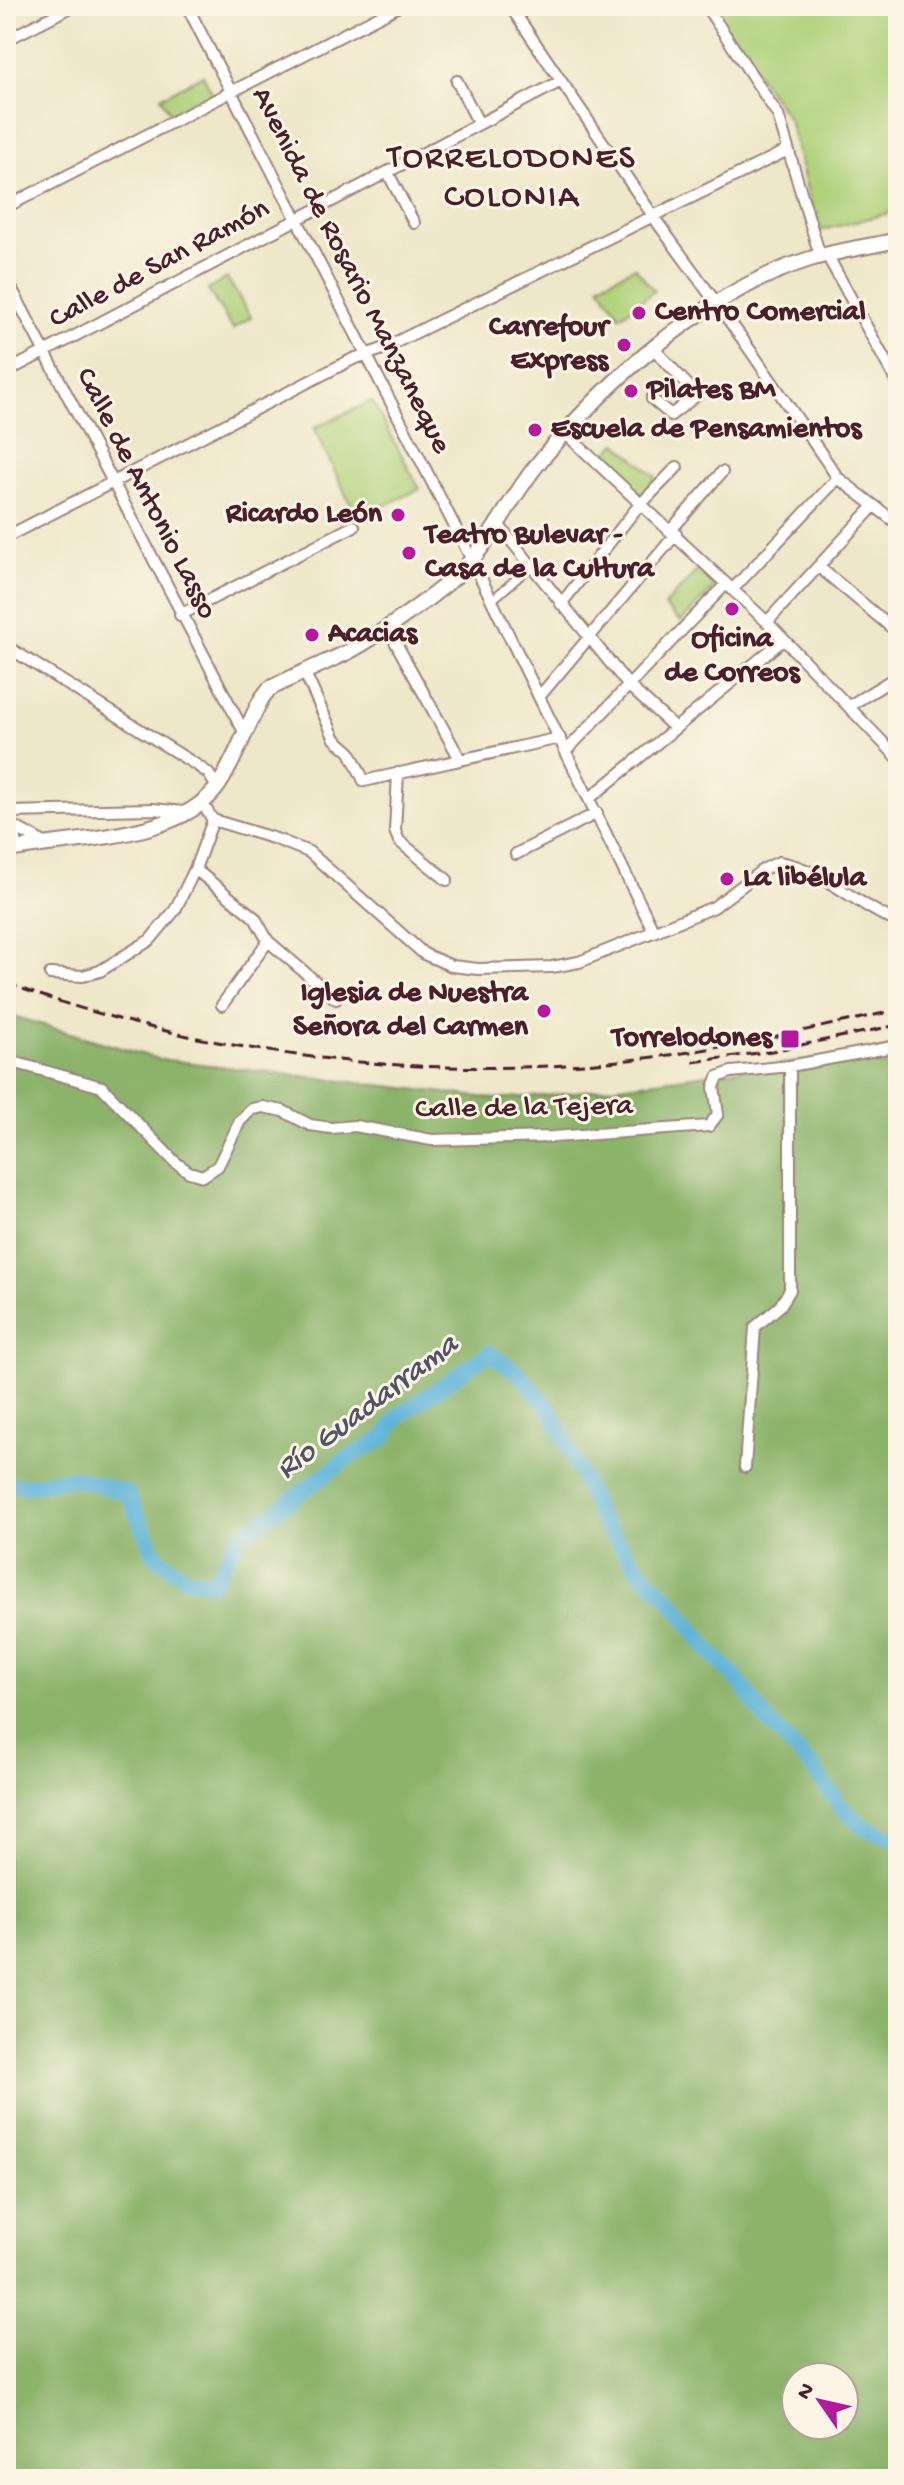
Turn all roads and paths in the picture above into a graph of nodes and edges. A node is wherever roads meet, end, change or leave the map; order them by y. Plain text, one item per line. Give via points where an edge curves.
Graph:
1 (73, 6) edge
2 (187, 6) edge
3 (399, 6) edge
4 (510, 6) edge
5 (706, 6) edge
6 (6, 40) edge
7 (457, 81) dead end
8 (561, 81) junction
9 (231, 92) junction
10 (479, 124) junction
11 (788, 150) junction
12 (388, 173) junction
13 (6, 207) edge
14 (654, 216) junction
15 (297, 220) junction
16 (414, 223) dead end
17 (898, 240) edge
18 (824, 256) junction
19 (6, 278) edge
20 (716, 303) junction
21 (654, 349) junction
22 (45, 352) junction
23 (366, 353) junction
24 (6, 372) edge
25 (898, 384) edge
26 (652, 399) dead end
27 (565, 433) junction
28 (677, 467) dead end
29 (722, 472) dead end
30 (838, 478) junction
31 (113, 483) junction
32 (642, 503) junction
33 (873, 507) junction
34 (496, 522) junction
35 (898, 524) edge
36 (354, 526) dead end
37 (673, 532) junction
38 (6, 537) edge
39 (471, 558) junction
40 (531, 566) junction
41 (819, 567) junction
42 (729, 588) junction
43 (492, 600) junction
44 (561, 604) junction
45 (180, 615) junction
46 (767, 622) junction
47 (387, 627) junction
48 (898, 633) edge
49 (589, 638) junction
50 (783, 640) junction
51 (6, 646) edge
52 (304, 671) junction
53 (898, 676) edge
54 (629, 686) junction
55 (539, 697) junction
56 (849, 706) junction
57 (675, 728) junction
58 (244, 732) junction
59 (560, 738) junction
60 (566, 751) junction
61 (898, 758) edge
62 (460, 759) junction
63 (398, 773) junction
64 (217, 787) junction
65 (590, 798) junction
66 (202, 803) junction
67 (6, 812) edge
68 (184, 812) junction
69 (597, 813) junction
70 (213, 820) junction
71 (6, 822) edge
72 (6, 829) edge
73 (49, 845) junction
74 (9, 850) edge
75 (516, 854) dead end
76 (195, 869) junction
77 (447, 880) dead end
78 (898, 922) edge
79 (654, 932) junction
80 (268, 941) junction
81 (50, 974) dead end
82 (336, 999) dead end
83 (222, 1005) dead end
84 (898, 1046) edge
85 (6, 1060) edge
86 (790, 1066) junction
87 (745, 1467) dead end

1 - 6 street
2 - 9 street, Avenida de Rosario Manzaneque
3 - 9 street
4 - 8 street
5 - 11 street via 778,115
7 - 10 street
8 - 10 street, Calle de San Ramón
8 - 14 street
9 - 13 street
9 - 15 street, Avenida de Rosario Manzaneque
10 - 12 street, Calle de San Ramón
11 - 14 street
11 - 18 street
12 - 15 street, Calle de San Ramón
12 - 16 street
14 - 20 street
14 - 23 street
15 - 22 street, Calle de San Ramón
15 - 23 street, Avenida de Rosario Manzaneque
17 - 18 main road
18 - 20 main road
18 - 25 street
19 - 22 street, Calle de Antonio Lasso
20 - 21 main road
20 - 30 street
21 - 26 street via 697,395 671,415
21 - 27 main road
22 - 24 street, Calle de San Ramón
22 - 31 street, Calle de Antonio Lasso
23 - 31 street
23 - 39 street, Avenida de Rosario Manzaneque
27 - 32 street
27 - 34 main road
28 - 32 street
29 - 37 street
30 - 33 street
30 - 42 street
31 - 38 street
31 - 45 street, Calle de Antonio Lasso
32 - 37 street
32 - 44 street
33 - 35 street
33 - 41 street
34 - 39 main road
34 - 40 street
36 - 45 street
37 - 42 street
37 - 49 street
39 - 43 street, Avenida de Rosario Manzaneque
39 - 47 main road
40 - 43 street
40 - 44 street
41 - 46 street
41 - 48 street
42 - 46 street
42 - 54 street
43 - 55 street, Avenida de Rosario Manzaneque
44 - 49 street
45 - 58 street, Calle de Antonio Lasso
46 - 50 street
47 - 52 main road
47 - 62 street
49 - 54 street
49 - 55 street
50 - 56 street
50 - 57 street
51 - 64 street via 198,766
52 - 58 main road via 269,689
52 - 63 street via 335,739 350,752 364,781
53 - 56 street
54 - 57 street
54 - 60 street
55 - 59 street, Avenida de Rosario Manzaneque
56 - 61 street
57 - 65 street
58 - 64 main road
59 - 60 street, Avenida de Rosario Manzaneque
59 - 62 street
60 - 65 street, Avenida de Rosario Manzaneque
62 - 63 street
63 - 77 street via 399,841
64 - 66 main road
65 - 69 street, Avenida de Rosario Manzaneque
66 - 68 main road
66 - 70 street
67 - 68 street
68 - 73 main road via 129,833
69 - 75 street
69 - 79 street, Avenida de Rosario Manzaneque
70 - 76 street
70 - 79 street via 309,852 424,954 452,966 526,969 579,962
71 - 73 street
72 - 74 street via 16,838
73 - 74 main road
76 - 80 street via 255,918
76 - 81 street via 175,910 150,940 100,971
78 - 79 street via 805,869 779,862 714,907
80 - 82 street
80 - 83 street
84 - 86 street, Calle de la Tejera
85 - 86 street, Calle de la Tejera via 102,1087 175,1162 203,1176 218,1166 240,1121 252,1109 283,1111 310,1125 355,1126 432,1140 709,1126 718,1114 718,1077
86 - 87 street via 790,1290 755,1327

